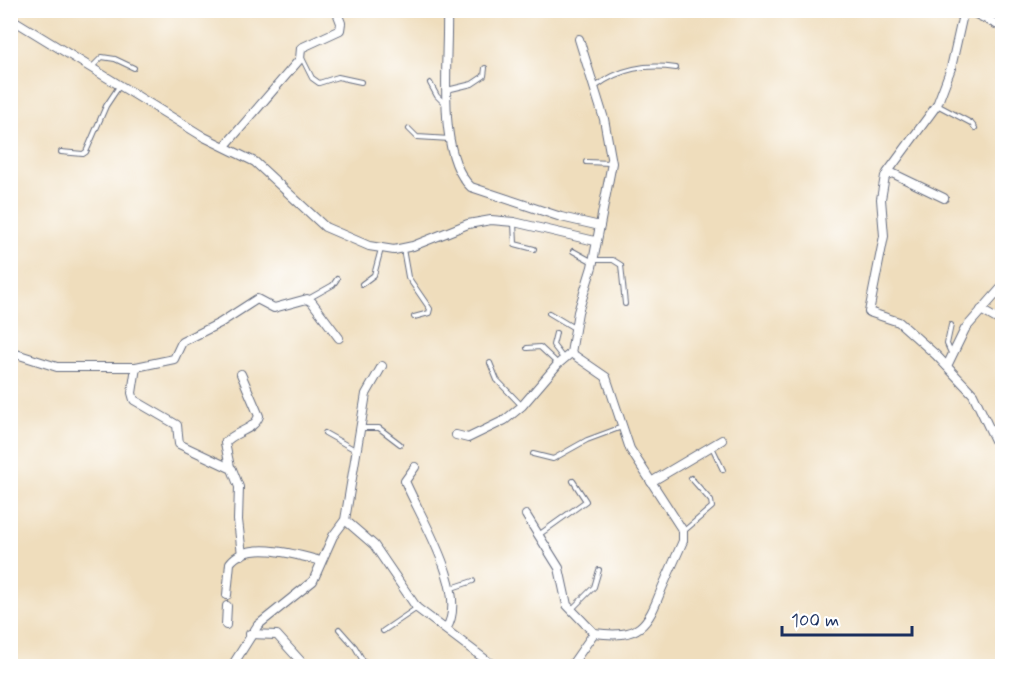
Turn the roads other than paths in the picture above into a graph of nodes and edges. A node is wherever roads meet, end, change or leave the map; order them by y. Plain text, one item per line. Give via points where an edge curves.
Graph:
1 (336, 10) edge
2 (447, 10) edge
3 (964, 10) edge
4 (968, 10) edge
5 (10, 18) edge
6 (1002, 27) edge
7 (579, 39) dead end
8 (299, 60) junction
9 (92, 68) junction
10 (134, 68) dead end
11 (676, 68) dead end
12 (485, 69) dead end
13 (361, 82) dead end
14 (430, 83) dead end
15 (121, 85) junction
16 (594, 88) junction
17 (446, 90) junction
18 (446, 104) junction
19 (937, 105) junction
20 (975, 128) dead end
21 (409, 129) dead end
22 (451, 139) junction
23 (225, 146) junction
24 (61, 152) dead end
25 (586, 162) dead end
26 (612, 163) junction
27 (887, 173) junction
28 (944, 198) dead end
29 (514, 222) junction
30 (598, 233) junction
31 (381, 248) junction
32 (403, 248) junction
33 (534, 249) dead end
34 (573, 251) dead end
35 (593, 261) junction
36 (337, 279) dead end
37 (362, 284) dead end
38 (1002, 287) edge
39 (307, 299) junction
40 (625, 304) dead end
41 (981, 310) junction
42 (549, 313) dead end
43 (414, 317) dead end
44 (1002, 322) edge
45 (951, 326) dead end
46 (574, 328) junction
47 (556, 333) dead end
48 (339, 338) dead end
49 (527, 348) dead end
50 (10, 352) edge
51 (951, 354) junction
52 (564, 359) junction
53 (490, 363) dead end
54 (382, 366) dead end
55 (947, 366) junction
56 (136, 367) junction
57 (241, 374) dead end
58 (522, 406) junction
59 (1002, 426) edge
60 (622, 427) junction
61 (361, 428) junction
62 (993, 431) junction
63 (325, 433) dead end
64 (456, 435) dead end
65 (722, 440) dead end
66 (400, 444) dead end
67 (711, 446) junction
68 (358, 451) junction
69 (533, 454) dead end
70 (1002, 455) edge
71 (231, 464) junction
72 (416, 467) dead end
73 (723, 470) dead end
74 (691, 478) dead end
75 (573, 481) dead end
76 (651, 482) junction
77 (526, 515) dead end
78 (345, 520) junction
79 (683, 531) junction
80 (540, 534) junction
81 (242, 555) junction
82 (321, 561) junction
83 (599, 570) dead end
84 (473, 581) dead end
85 (449, 589) junction
86 (227, 595) dead end
87 (227, 606) dead end
88 (417, 608) junction
89 (572, 610) junction
90 (226, 625) dead end
91 (339, 629) dead end
92 (446, 629) junction
93 (384, 631) dead end
94 (594, 633) junction
95 (250, 634) junction
96 (232, 666) edge
97 (305, 666) edge
98 (366, 666) edge
99 (494, 666) edge
100 (571, 666) edge

1 - 8 street via 340,30 305,45
2 - 17 street
3 - 19 street via 951,68
4 - 6 street
5 - 9 street
7 - 16 street
8 - 13 lane via 316,82 338,77
8 - 23 street
9 - 10 lane via 102,57
9 - 15 street
11 - 16 lane via 645,65
12 - 17 lane via 484,76 472,84
14 - 18 lane
15 - 23 street
15 - 24 lane via 106,106 87,152
16 - 26 street
17 - 18 street
18 - 22 street
19 - 20 lane
19 - 27 street
21 - 22 lane via 417,137
22 - 30 street via 458,168 471,187
23 - 31 street via 255,162 326,227
25 - 26 lane
26 - 30 street
27 - 28 street
27 - 55 street via 882,191 884,236 869,312 899,322
29 - 30 street
29 - 32 street via 468,224
29 - 33 lane via 515,244
30 - 35 street
31 - 32 street
31 - 37 lane via 374,275
32 - 43 lane via 408,277 430,309 429,314
34 - 35 lane
35 - 40 lane via 621,265
35 - 46 street
36 - 39 lane
38 - 41 street
39 - 48 street
39 - 56 street via 274,308 257,299 182,342 174,359
41 - 44 street
41 - 51 street
42 - 46 lane
45 - 51 lane via 947,344
46 - 52 street
47 - 52 lane via 554,345
49 - 52 lane via 540,347
50 - 56 street via 57,367
51 - 55 street
52 - 58 street
52 - 60 street via 606,377
53 - 58 lane via 497,380
54 - 61 street via 366,394
55 - 62 street via 978,400
56 - 71 street via 134,400 177,425 178,440 184,448
57 - 71 street via 259,416 254,425 230,437 225,446
58 - 64 street via 496,427 478,435
59 - 62 street
60 - 69 lane via 553,459
60 - 76 street
61 - 66 lane via 385,430
61 - 68 street
62 - 70 street
63 - 68 lane
65 - 67 street
67 - 73 lane
67 - 76 street
68 - 78 street
71 - 81 street via 240,486
72 - 85 street via 405,481 437,544
74 - 79 lane via 712,507
75 - 80 lane via 586,501
76 - 79 street
77 - 80 street
78 - 82 street
78 - 88 street via 374,545
79 - 94 street via 683,541 650,618 628,632
80 - 89 street via 559,568 566,601
81 - 82 street via 271,550
81 - 86 street via 230,563
82 - 95 street via 308,587 274,610
83 - 89 lane via 594,587
84 - 85 lane
85 - 92 street via 452,618
87 - 90 street
88 - 92 street
88 - 93 lane
89 - 94 street
91 - 98 lane
92 - 99 street
94 - 100 street
95 - 96 street
95 - 97 street via 278,635

